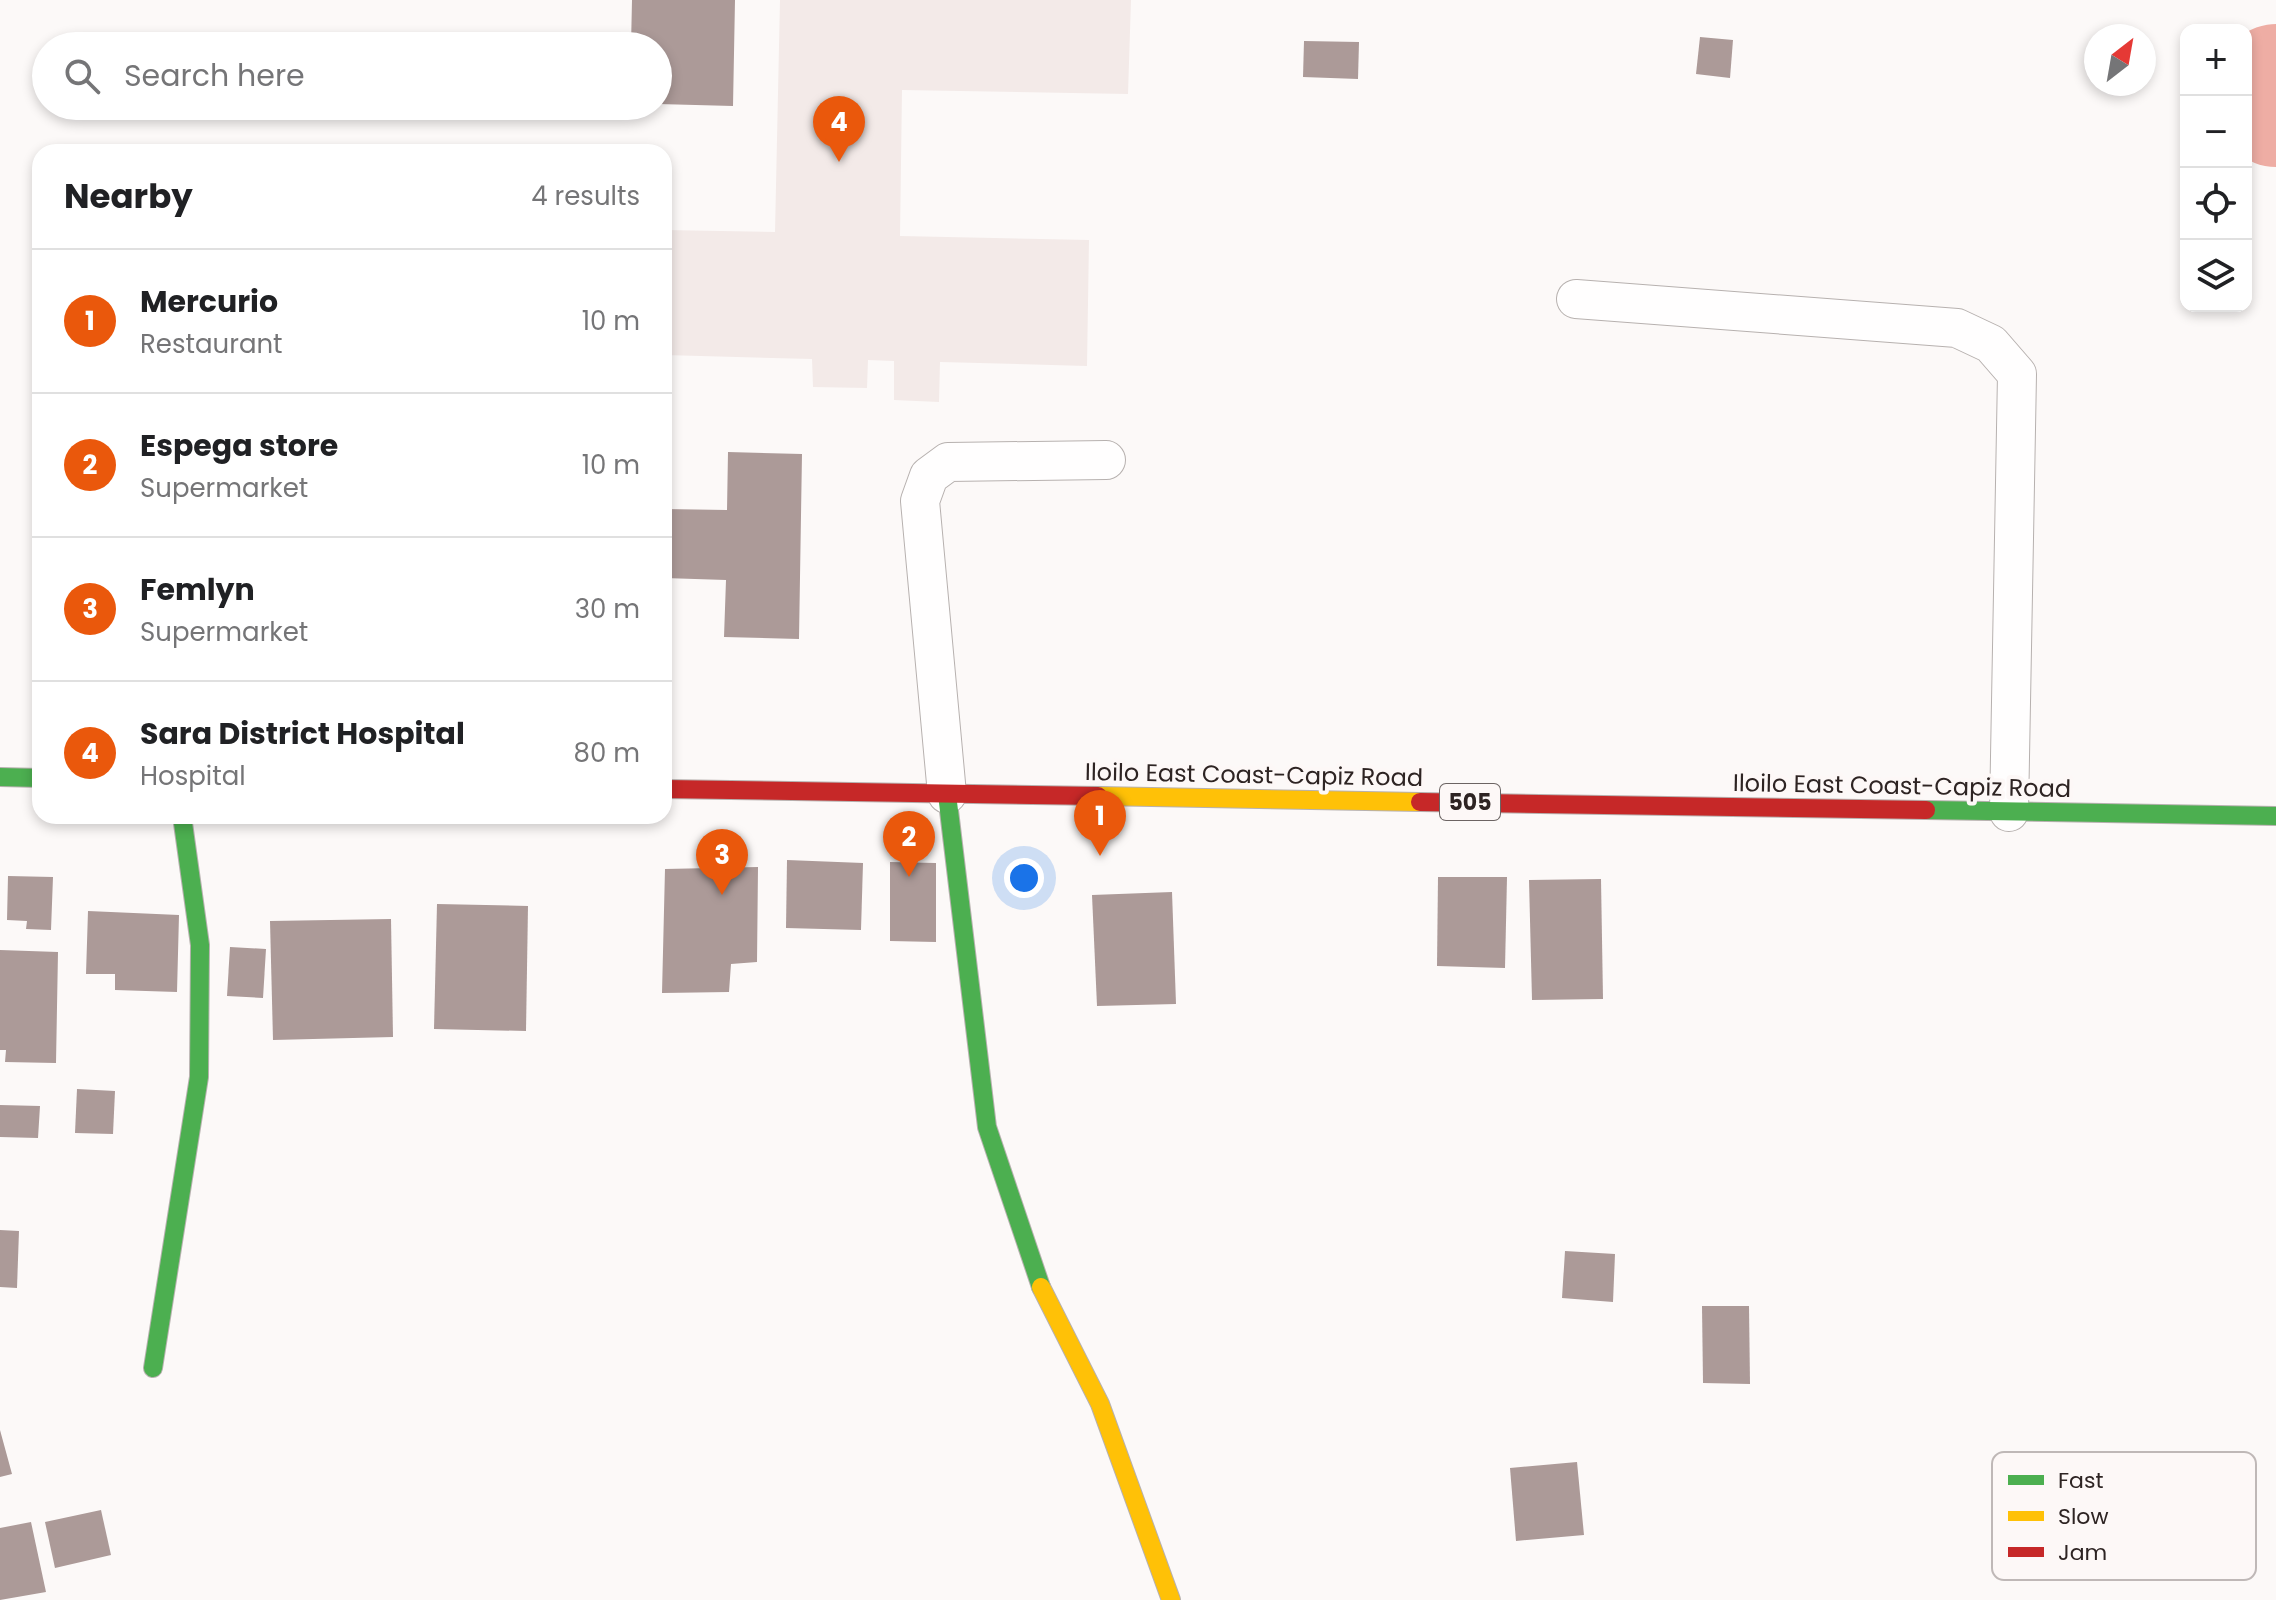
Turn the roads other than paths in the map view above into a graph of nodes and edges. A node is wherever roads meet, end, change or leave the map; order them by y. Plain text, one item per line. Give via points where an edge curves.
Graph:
1 (1576, 299) dead end
2 (1106, 460) dead end
3 (0, 777) edge
4 (32, 778) edge
5 (672, 789) edge
6 (947, 794) junction
7 (2009, 812) junction
8 (2276, 816) edge
9 (183, 824) edge
10 (153, 1368) dead end
11 (1171, 1600) edge

1 - 7 lane via 1957,328 1991,344 2017,374
2 - 6 lane via 948,462 929,476 920,501
3 - 4 main road
5 - 6 main road, Iloilo East Coast-Capiz Road / 505
6 - 7 main road, Iloilo East Coast-Capiz Road / 505
6 - 11 main road via 987,1127 1038,1280 1100,1404
7 - 8 main road, Iloilo East Coast-Capiz Road / 505
9 - 10 main road via 200,945 199,1077

